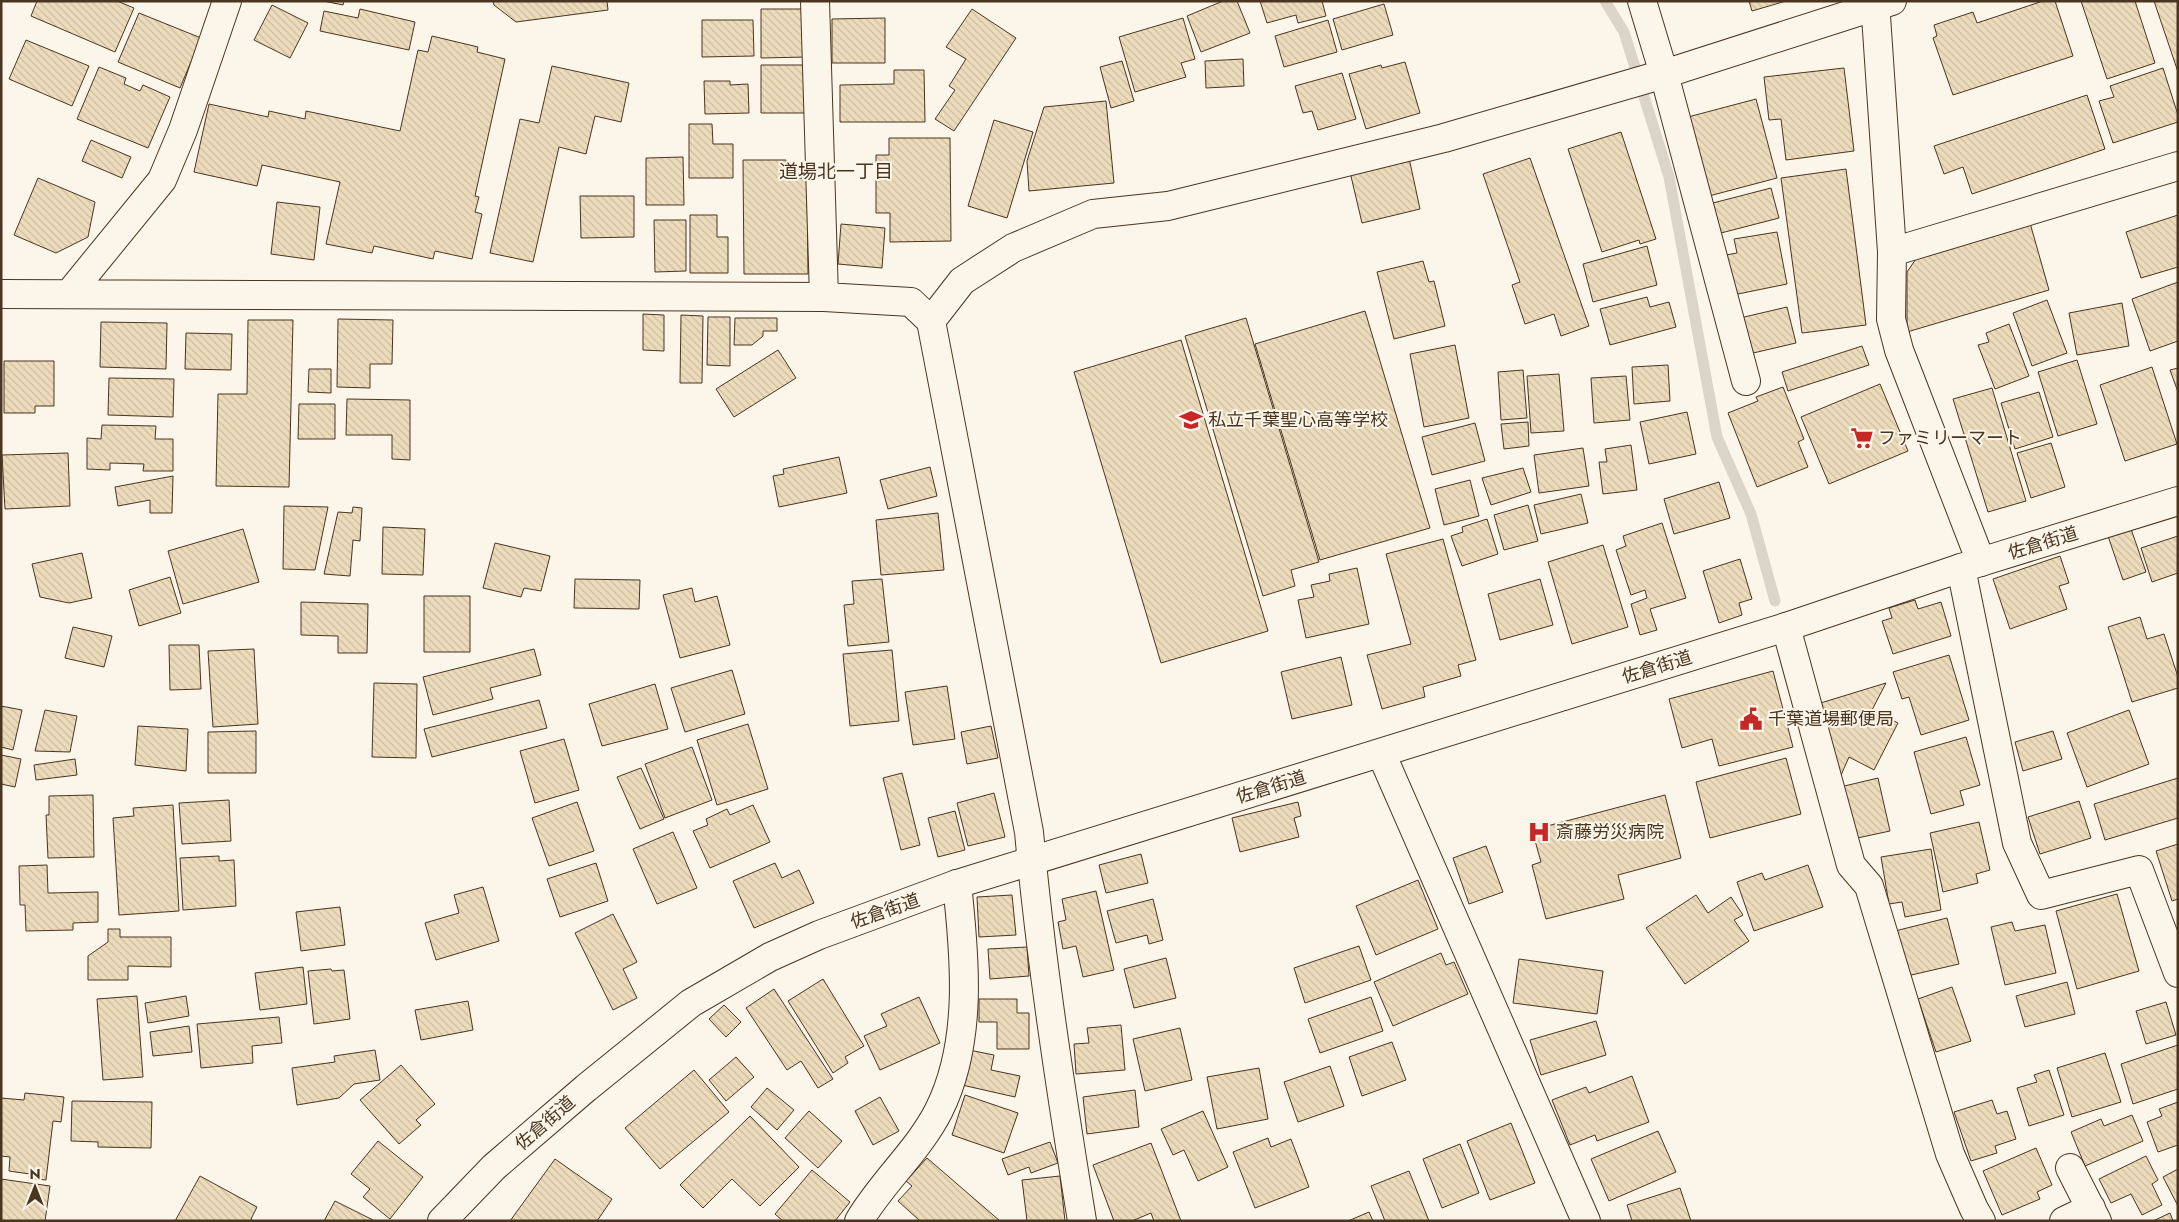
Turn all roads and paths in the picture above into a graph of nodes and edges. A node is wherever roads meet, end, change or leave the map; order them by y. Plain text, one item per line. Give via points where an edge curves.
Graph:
1 (226, 1) edge
2 (815, 1) edge
3 (1642, 1) edge
4 (1881, 3) edge
5 (1656, 76) junction
6 (2178, 166) edge
7 (1892, 252) junction
8 (1, 294) edge
9 (68, 294) junction
10 (824, 296) junction
11 (931, 321) junction
12 (1746, 381) dead end
13 (2178, 501) edge
14 (1971, 565) junction
15 (1786, 627) junction
16 (1381, 753) junction
17 (1032, 861) junction
18 (957, 884) junction
19 (2178, 973) edge
20 (2070, 1168) dead end
21 (2094, 1214) edge
22 (442, 1221) edge
23 (859, 1221) edge
24 (1082, 1221) edge
25 (1586, 1221) edge
26 (1981, 1221) edge
27 (2064, 1221) edge

1 - 9 main road via 184,130 162,180
2 - 10 main road
3 - 5 main road
4 - 5 main road
4 - 7 main road
5 - 11 main road via 1444,138 1305,174 1168,206 1093,214 1014,248 962,281
5 - 12 main road
6 - 7 main road
7 - 14 main road via 1891,319
8 - 9 main road
9 - 10 main road
10 - 11 main road via 911,302
11 - 17 main road
13 - 14 main road, 佐倉街道
14 - 15 main road, 佐倉街道
14 - 19 main road via 2017,843 2041,895 2140,870
15 - 16 main road, 佐倉街道
15 - 26 main road via 1851,864 1869,886 1950,1154
16 - 17 main road, 佐倉街道
16 - 25 main road
17 - 18 main road, 佐倉街道
17 - 24 main road via 1060,1083
18 - 22 main road, 佐倉街道 via 819,935 770,957 691,1003 494,1167
18 - 23 main road via 964,964 962,1019 955,1069 939,1110
20 - 21 main road
21 - 27 main road

